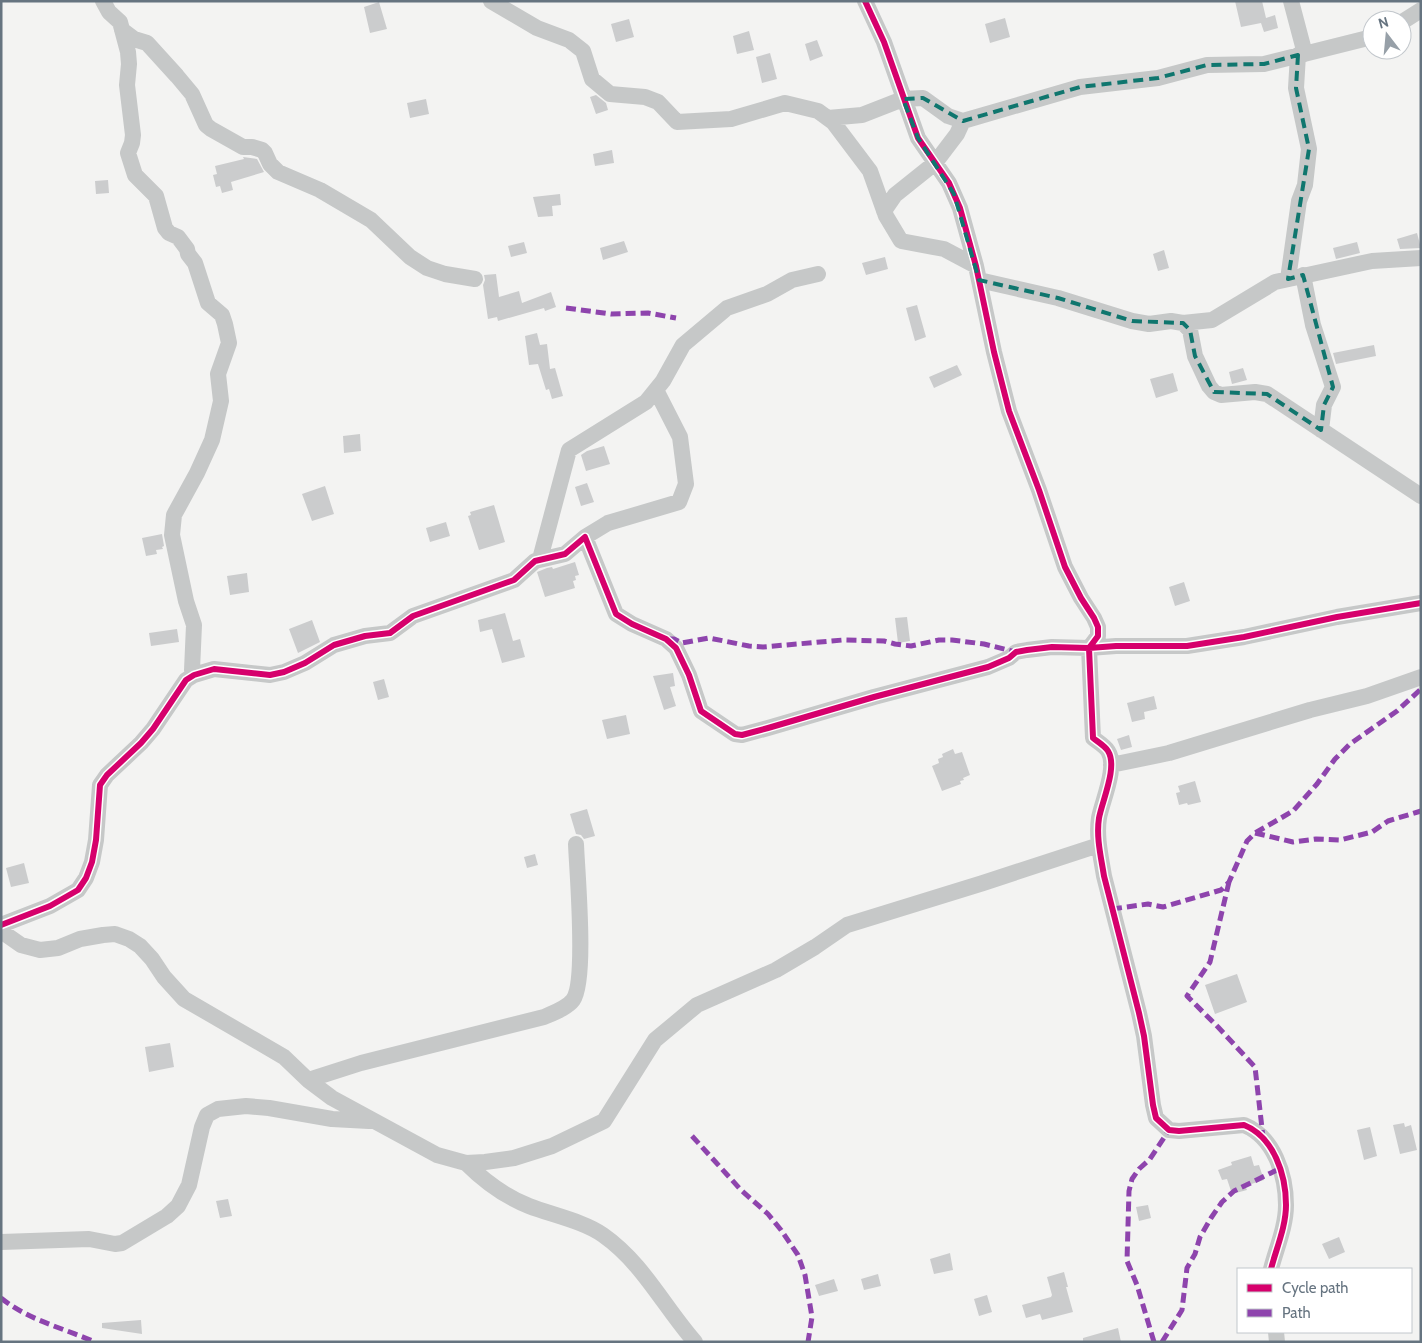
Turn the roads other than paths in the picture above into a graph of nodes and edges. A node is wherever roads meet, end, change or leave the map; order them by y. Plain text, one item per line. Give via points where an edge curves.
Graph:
1 (103, 1) edge
2 (491, 1) edge
3 (865, 1) edge
4 (1291, 1) edge
5 (122, 30) junction
6 (1362, 40) edge
7 (1302, 55) junction
8 (903, 99) junction
9 (828, 118) junction
10 (963, 121) junction
11 (935, 163) junction
12 (884, 211) junction
13 (1421, 258) edge
14 (977, 273) junction
15 (818, 274) dead end
16 (1296, 277) junction
17 (475, 280) dead end
18 (1183, 323) junction
19 (656, 390) junction
20 (1322, 430) junction
21 (1421, 496) edge
22 (585, 537) junction
23 (540, 560) junction
24 (1421, 603) edge
25 (1089, 648) junction
26 (194, 675) junction
27 (1421, 677) edge
28 (1111, 765) junction
29 (576, 844) dead end
30 (1099, 845) junction
31 (1, 925) edge
32 (1, 931) edge
33 (308, 1080) junction
34 (376, 1122) junction
35 (466, 1164) junction
36 (1, 1242) edge
37 (1271, 1268) edge
38 (695, 1342) edge

1 - 5 street via 120,22
2 - 9 street via 537,28 569,40 583,51 592,79 610,94 645,97 658,102 677,122 731,119 785,103 818,111
3 - 8 street via 884,42
4 - 7 street
5 - 17 street via 147,43 178,76 211,129 243,147 262,150 278,172 320,190 371,220 410,257 427,268
5 - 26 street via 129,64 127,85 133,135 128,153 132,167 140,182 156,196 164,228 187,248 208,302 222,315 229,342 218,374 220,401 212,440 174,515 172,535 194,625
6 - 7 street
7 - 10 street via 1264,64 1207,65 1158,78 1080,88
7 - 16 street via 1296,88 1310,149 1305,186 1299,201
8 - 9 street via 862,115
8 - 10 street via 923,98 948,116
8 - 11 street via 918,138
9 - 12 street via 870,171
10 - 11 street
11 - 12 street via 895,195
11 - 14 street via 949,183 960,208
12 - 14 street via 901,241 944,249
13 - 16 street via 1372,261
14 - 18 street via 1132,321
14 - 25 street via 1010,410 1065,567 1098,627 1098,636
15 - 19 street via 792,280 767,294 727,308 683,345
16 - 18 street via 1275,282 1212,320
16 - 20 street via 1333,387 1324,405
18 - 20 street via 1190,330 1195,356 1214,392 1221,395 1267,394
19 - 22 street via 680,437 686,484 679,502 608,523
19 - 23 street via 646,402 569,450
20 - 21 street
22 - 23 street via 565,554
22 - 25 street via 616,614 666,639 676,648 701,710 735,734 742,735 988,666 1016,652 1052,647
23 - 26 street via 514,580 413,616 390,633 334,645 284,672 260,675 214,669
24 - 25 street via 1187,646
25 - 28 street via 1093,738 1108,750
26 - 31 street via 186,680 153,729 100,785 92,862 78,890 50,906
27 - 28 street via 1170,754
28 - 30 street via 1099,820
29 - 33 street via 580,964 579,988 573,1000 544,1017 361,1063
30 - 35 street via 847,925 776,970 697,1005 655,1040 604,1121 543,1149 514,1158
30 - 37 street via 1144,1036 1156,1118 1169,1130 1179,1131 1244,1125 1254,1129 1271,1146 1286,1206
32 - 33 street via 21,945 40,950 103,935 116,934 129,939 152,959 184,999 284,1057
33 - 34 street via 340,1103
34 - 35 street via 437,1155
34 - 36 street via 246,1106 218,1109 207,1115 189,1185 178,1206 167,1216 122,1243 90,1239
35 - 38 street via 510,1197 602,1235 646,1278

